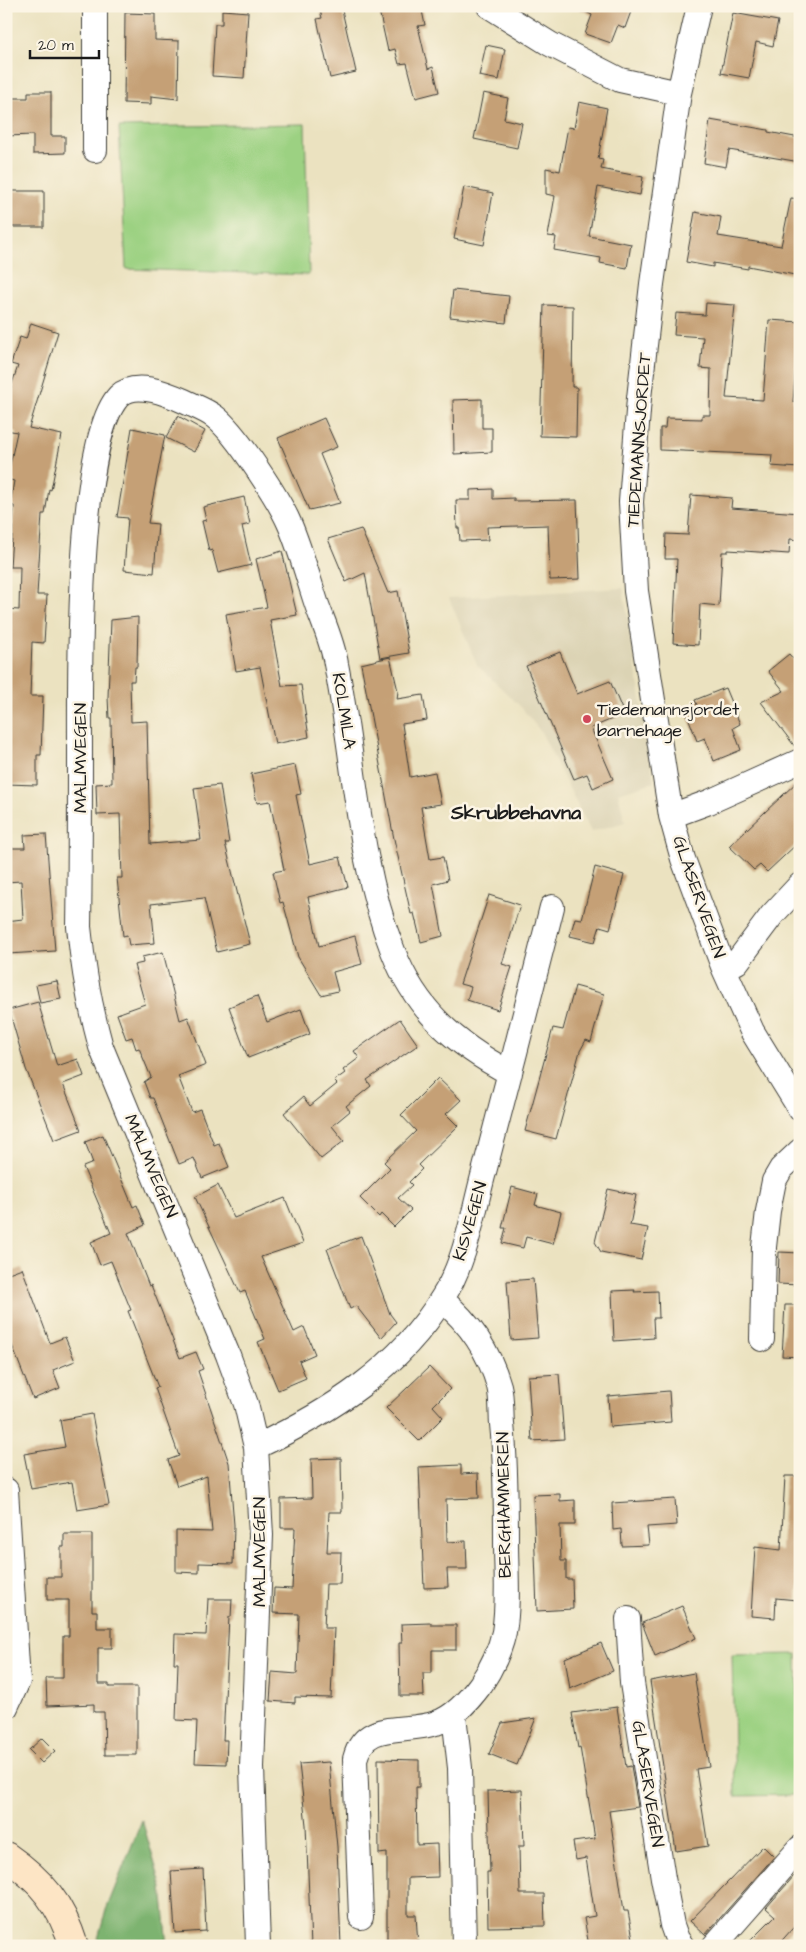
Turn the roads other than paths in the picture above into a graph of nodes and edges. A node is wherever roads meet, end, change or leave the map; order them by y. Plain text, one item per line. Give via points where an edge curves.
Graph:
1 (95, 6) edge
2 (489, 6) edge
3 (699, 6) edge
4 (679, 93) junction
5 (95, 150) dead end
6 (128, 389) joint
7 (800, 761) edge
8 (671, 816) junction
9 (800, 885) edge
10 (552, 907) dead end
11 (724, 969) junction
12 (510, 1073) junction
13 (800, 1109) edge
14 (800, 1151) edge
15 (442, 1300) junction
16 (762, 1339) dead end
17 (256, 1446) junction
18 (6, 1490) edge
19 (628, 1619) dead end
20 (6, 1707) edge
21 (454, 1715) junction
22 (800, 1848) edge
23 (6, 1856) edge
24 (361, 1917) dead end
25 (74, 1946) edge
26 (258, 1946) edge
27 (464, 1946) edge
28 (682, 1946) edge
29 (714, 1946) edge

1 - 5 street
2 - 4 street via 550,44 620,80
3 - 4 street, TIEDEMANNSJORDET
4 - 8 street, TIEDEMANNSJORDET via 652,284 631,502 636,591
6 - 12 street, KOLMILA via 167,395 214,416 231,433 290,522 336,660 362,832 392,950 410,986 433,1018 458,1042
6 - 17 street, MALMVEGEN via 113,405 96,452 83,576 79,927 83,968 102,1047 228,1355 246,1404
7 - 8 street, GLASERVEGEN
8 - 11 street, GLASERVEGEN via 699,906
9 - 11 street, GLASERVEGEN via 772,915 737,962
10 - 12 street, KISVEGEN
11 - 13 street, GLASERVEGEN via 752,1031
12 - 15 street, KISVEGEN via 463,1249 452,1283
14 - 16 street via 781,1169 774,1181 764,1247
15 - 17 street, KISVEGEN via 399,1352 368,1382 330,1409
15 - 21 street, BERGHAMMEREN via 474,1331 488,1355 499,1388 506,1463 504,1631 490,1668
17 - 26 street, MALMVEGEN via 261,1535 252,1767
18 - 20 street via 18,1681
19 - 28 street, GLASERVEGEN via 632,1684 661,1868 672,1925
21 - 24 street, BERGHAMMEREN via 414,1729 376,1732 365,1738 358,1748 355,1760
21 - 27 street via 460,1768
22 - 29 street
23 - 25 street via 39,1881 55,1901

